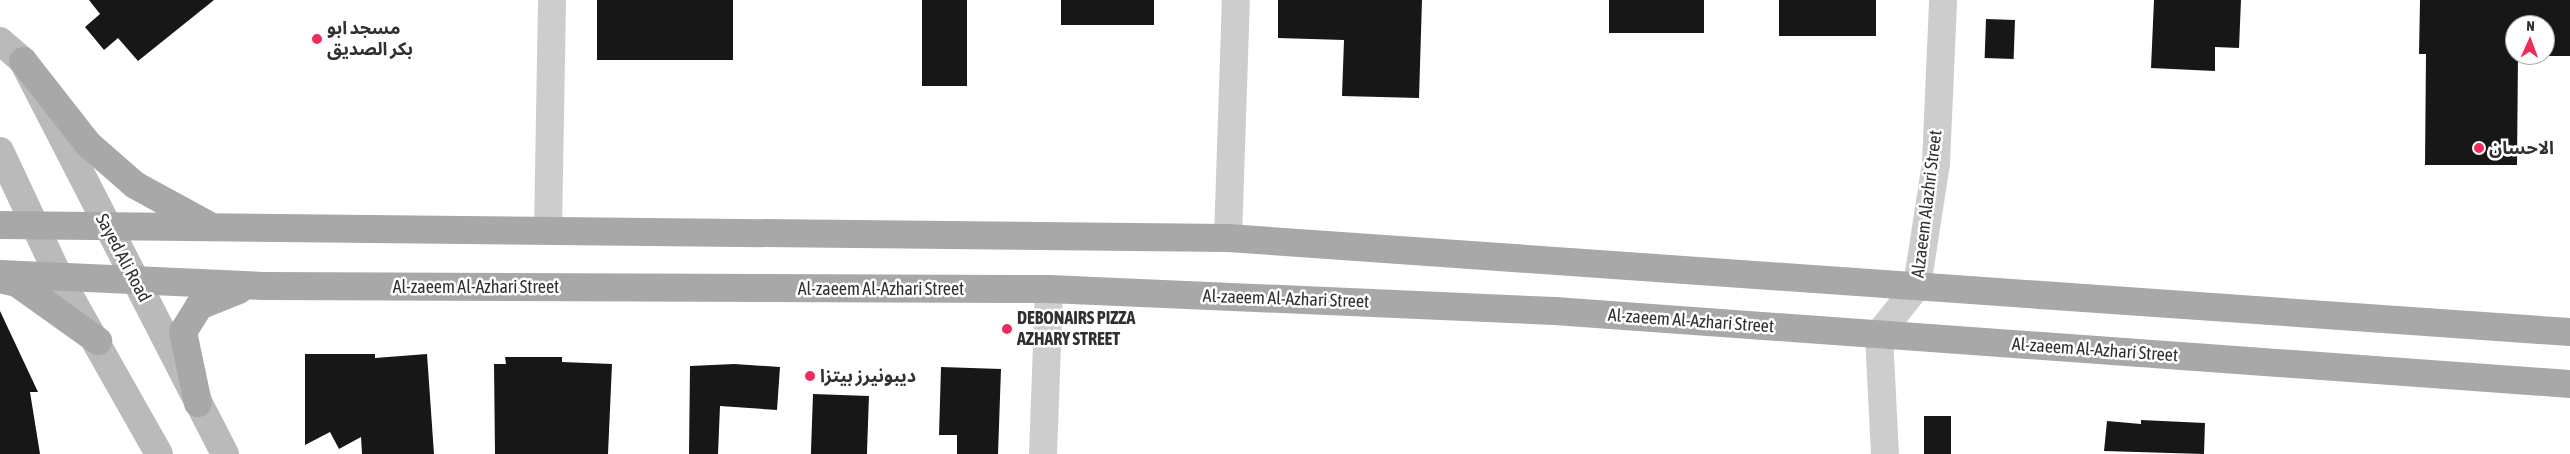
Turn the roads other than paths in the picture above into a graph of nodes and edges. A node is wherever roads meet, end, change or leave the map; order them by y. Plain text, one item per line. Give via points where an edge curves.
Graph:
1 (552, 0) edge
2 (1236, 0) edge
3 (1943, 0) edge
4 (0, 41) edge
5 (23, 61) junction
6 (0, 151) edge
7 (0, 225) edge
8 (37, 226) junction
9 (106, 226) junction
10 (212, 227) junction
11 (548, 230) junction
12 (1228, 238) junction
13 (0, 274) edge
14 (0, 279) edge
15 (60, 279) junction
16 (135, 281) junction
17 (263, 286) junction
18 (1917, 286) junction
19 (1049, 290) junction
20 (2570, 332) edge
21 (1879, 334) junction
22 (98, 341) junction
23 (2570, 384) edge
24 (198, 403) junction
25 (158, 454) edge
26 (225, 454) edge
27 (1043, 454) edge
28 (1885, 454) edge

1 - 11 street
2 - 12 street
3 - 18 street, Alzaeem Alazhri Street via 1936,163
4 - 5 main road
5 - 9 main road, Sayed Ali Road
5 - 10 main road via 88,144 135,185
6 - 8 main road
7 - 8 main road
8 - 9 main road
8 - 15 main road
9 - 10 main road
9 - 16 main road, Sayed Ali Road
10 - 11 main road
11 - 12 main road
12 - 18 main road
13 - 15 main road, Al-zaeem Al-Azhari Street
14 - 22 main road via 18,283
15 - 16 main road, Al-zaeem Al-Azhari Street
15 - 22 main road
16 - 17 main road, Al-zaeem Al-Azhari Street
16 - 24 main road, Sayed Ali Road
17 - 19 main road, Al-zaeem Al-Azhari Street
17 - 24 main road via 226,292 199,306 183,332
18 - 20 main road
18 - 21 street, Alzaeem Alazhri Street
19 - 21 main road, Al-zaeem Al-Azhari Street via 1555,311
19 - 27 street
21 - 23 main road, Al-zaeem Al-Azhari Street
21 - 28 street
22 - 25 main road
24 - 26 main road, Sayed Ali Road

